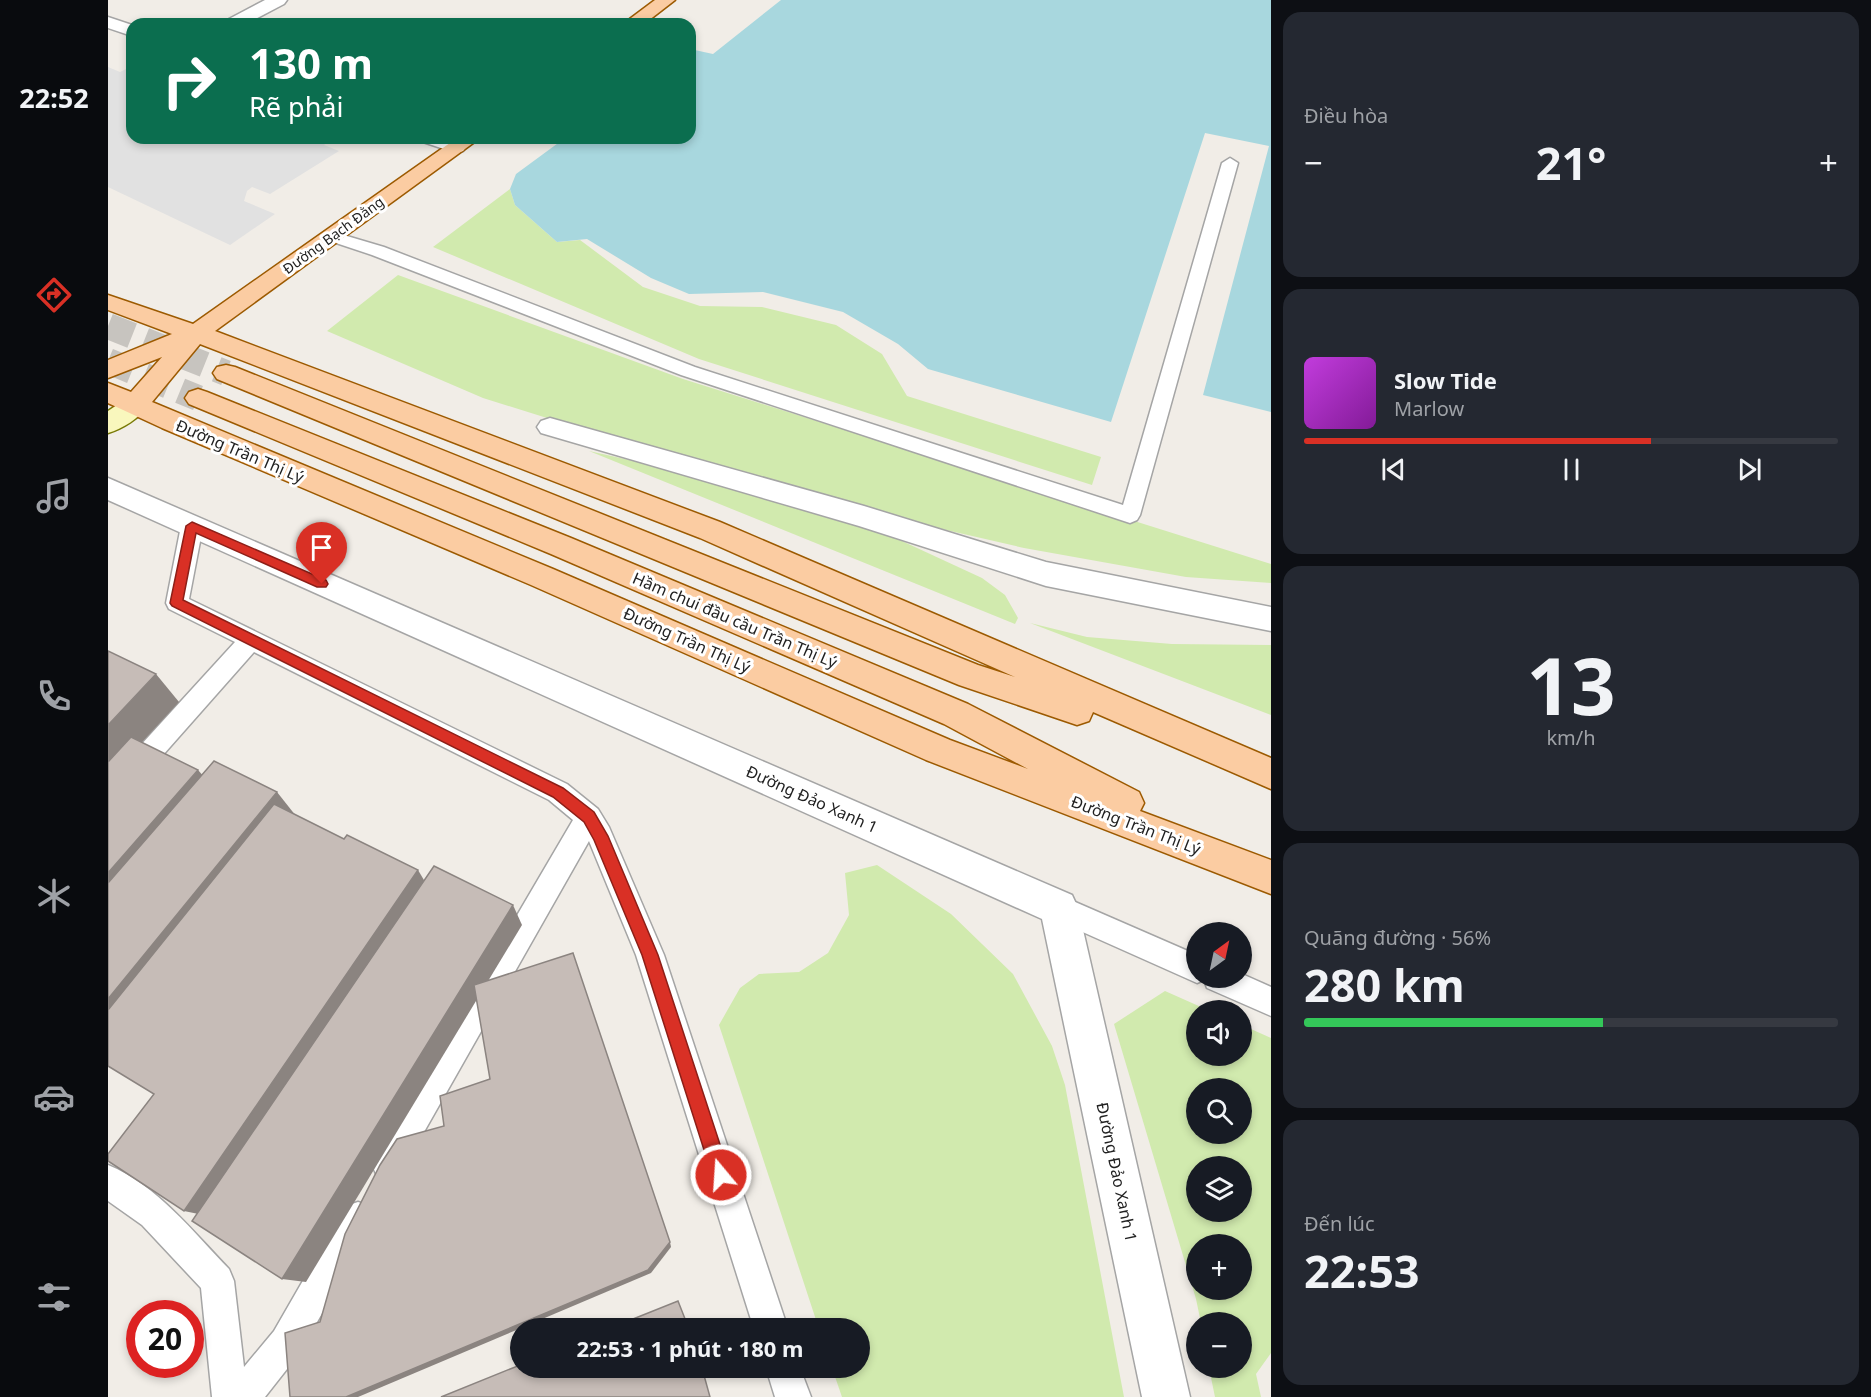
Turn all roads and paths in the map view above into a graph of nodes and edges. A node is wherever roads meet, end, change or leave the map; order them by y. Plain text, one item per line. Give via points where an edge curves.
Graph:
1 (278, 0) edge
2 (666, 0) edge
3 (244, 18) edge
4 (640, 18) edge
5 (108, 22) edge
6 (126, 29) edge
7 (462, 144) edge
8 (1230, 163) dead end
9 (330, 236) junction
10 (108, 302) edge
11 (196, 333) junction
12 (108, 370) edge
13 (226, 373) tunnel mouth
14 (121, 398) edge
15 (198, 398) tunnel mouth
16 (108, 424) edge
17 (550, 427) dead end
18 (108, 488) edge
19 (192, 526) junction
20 (1271, 620) edge
21 (252, 639) junction
22 (1265, 772) edge
23 (108, 799) edge
24 (589, 817) junction
25 (1265, 874) edge
26 (1059, 908) junction
27 (1186, 964) edge
28 (1240, 988) edge
29 (1271, 1002) edge
30 (108, 1181) edge
31 (767, 1318) edge
32 (786, 1378) edge
33 (230, 1397) edge
34 (242, 1397) edge
35 (793, 1397) edge
36 (1166, 1397) edge

1 - 3 street
2 - 4 main road
5 - 6 street
7 - 9 main road, Đường Bạch Đằng
8 - 9 lane via 1130,515 688,370
9 - 11 main road, Đường Bạch Đằng
10 - 11 main road
11 - 12 main road
11 - 14 main road
11 - 22 main road via 710,530
13 - 22 main road via 970,676
14 - 16 main road
14 - 25 main road, Đường Trần Thị Lý via 938,750
15 - 25 main road, Hầm chui đầu cầu Trần Thị Lý via 561,546 956,714
17 - 20 street via 1046,574
18 - 19 street, Đường Đảo Xanh 1
19 - 21 lane via 177,603
19 - 26 street, Đường Đảo Xanh 1
21 - 23 lane
21 - 24 lane via 558,792
24 - 31 lane via 650,955
24 - 34 lane via 286,1343
26 - 27 lane
26 - 36 street, Đường Đảo Xanh 1
28 - 29 lane
30 - 33 lane via 153,1214 218,1281
32 - 35 lane

